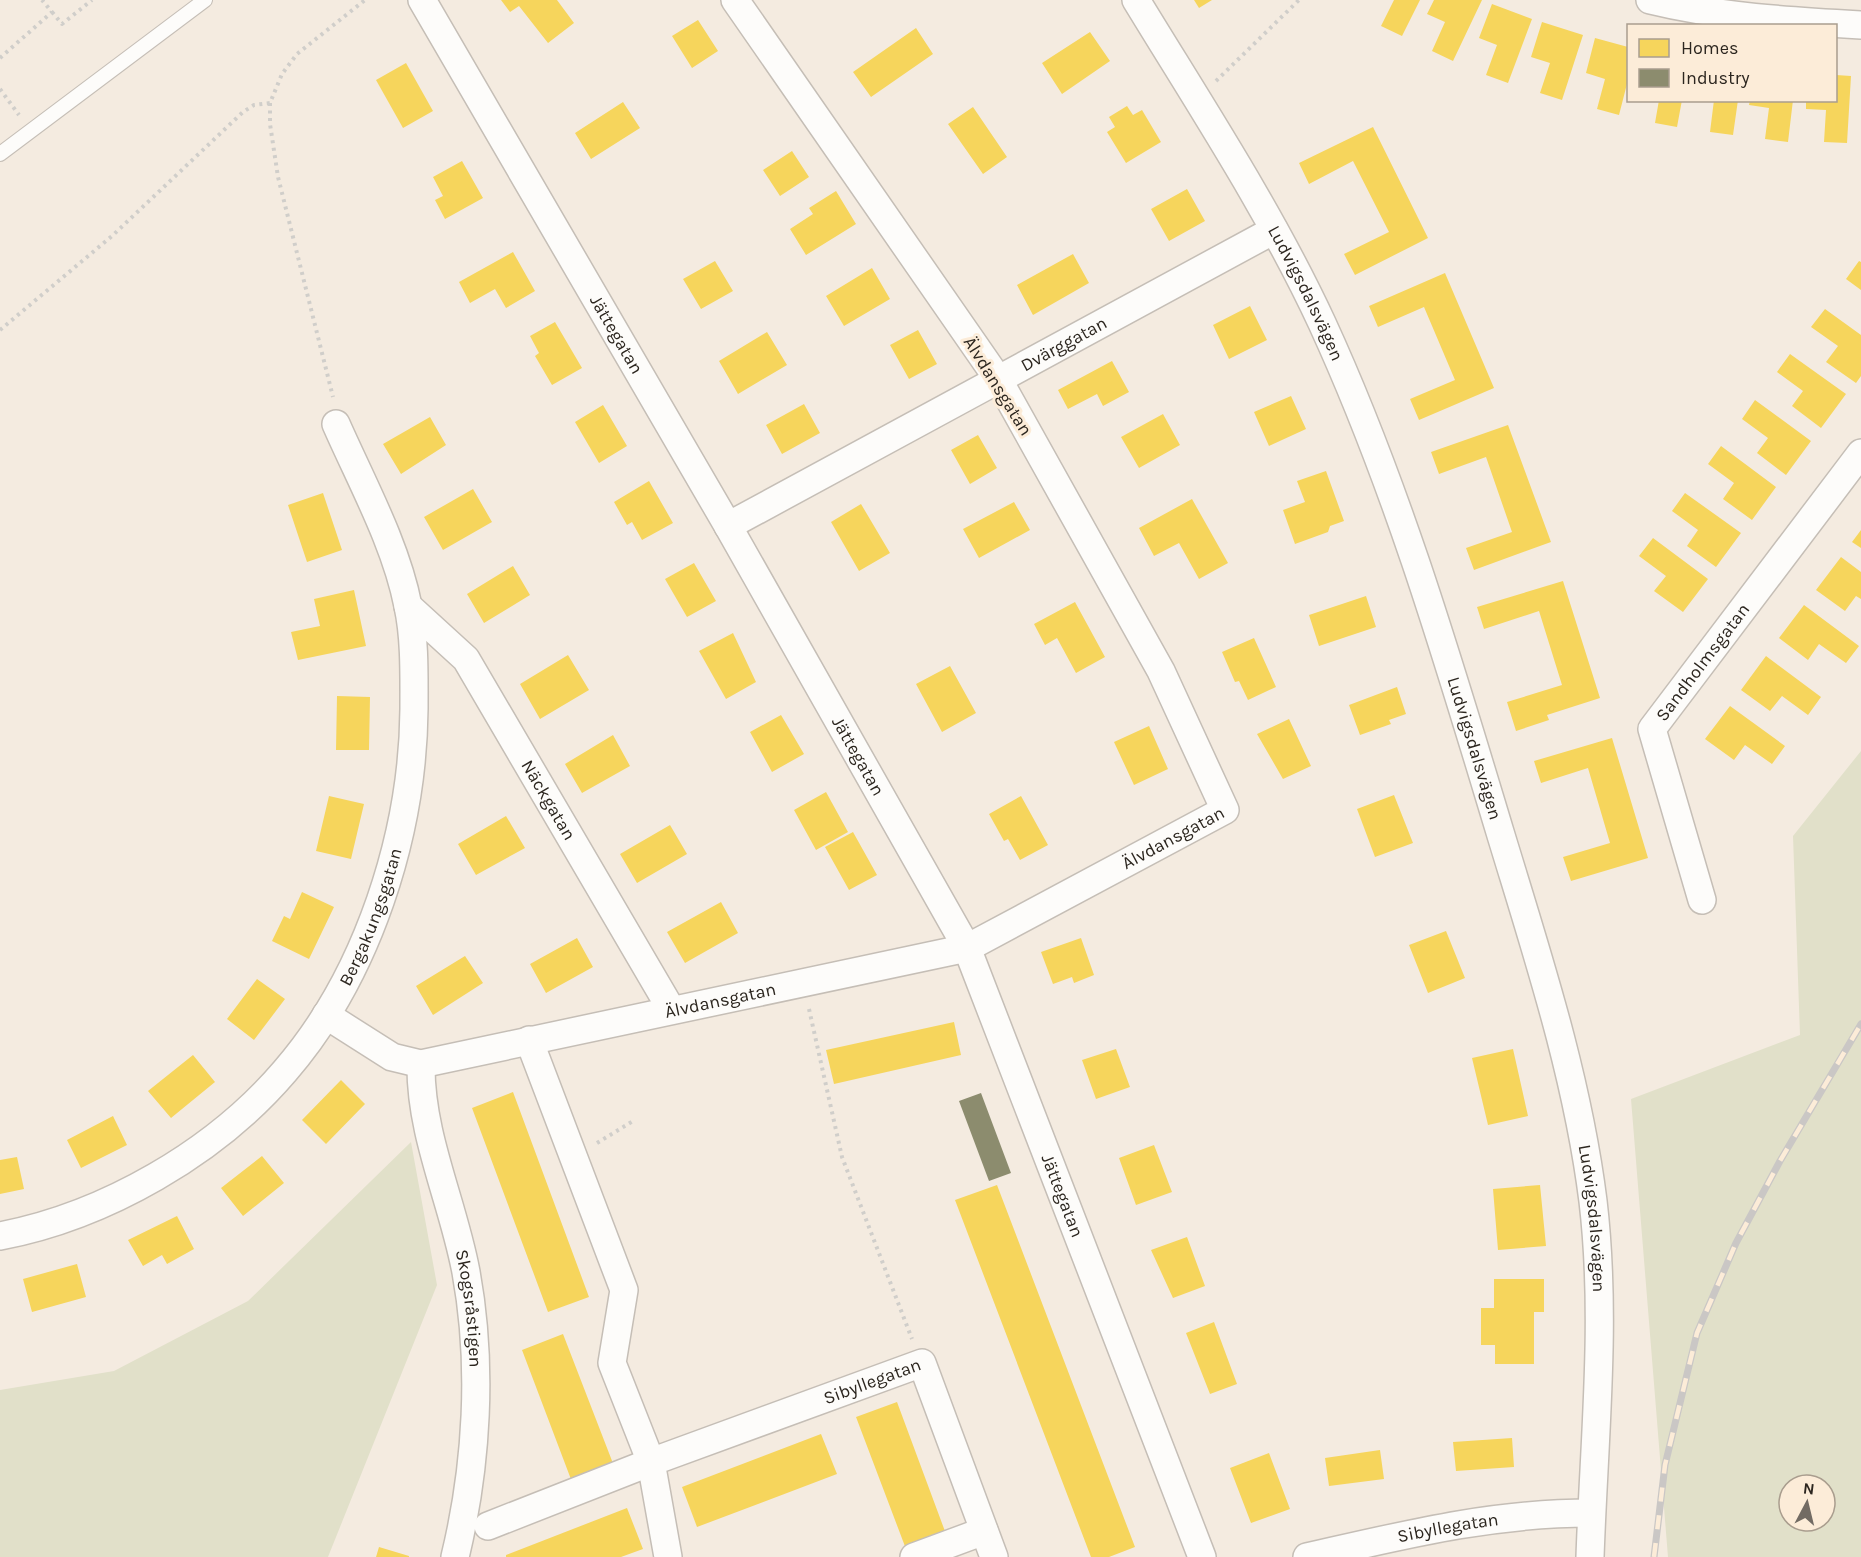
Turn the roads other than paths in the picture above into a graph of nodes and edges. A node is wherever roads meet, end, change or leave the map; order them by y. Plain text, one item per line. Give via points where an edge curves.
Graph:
1 (205, 0) edge
2 (422, 0) edge
3 (735, 0) edge
4 (1136, 0) edge
5 (1650, 0) edge
6 (1861, 25) edge
7 (0, 154) edge
8 (1274, 230) junction
9 (998, 379) junction
10 (336, 424) road end
11 (1861, 453) edge
12 (728, 526) junction
13 (408, 606) junction
14 (1702, 900) dead end
15 (967, 948) junction
16 (671, 1009) junction
17 (326, 1015) junction
18 (529, 1040) junction
19 (421, 1064) junction
20 (0, 1236) edge
21 (651, 1462) junction
22 (1591, 1513) junction
23 (488, 1526) dead end
24 (984, 1531) junction
25 (455, 1557) edge
26 (668, 1557) edge
27 (914, 1557) edge
28 (994, 1557) edge
29 (1202, 1557) edge
30 (1307, 1557) edge
31 (1590, 1557) edge

1 - 7 lane
2 - 12 street, Jättegatan
3 - 9 street, Älvdansgatan
4 - 8 street, Ludvigsdalsvägen
5 - 6 street via 1764,20
8 - 9 street, Dvärggatan
8 - 22 street, Ludvigsdalsvägen via 1322,324 1387,482 1441,636 1565,1052 1581,1121 1599,1277
9 - 12 street, Dvärggatan
9 - 15 street, Älvdansgatan via 1161,671 1225,810
10 - 13 street, Bergakungsgatan via 385,535
11 - 14 street, Sandholmsgatan via 1652,729
12 - 15 street, Jättegatan
13 - 16 street, Näckgatan via 466,659
13 - 17 street, Bergakungsgatan via 414,682 414,740 408,795 381,902
15 - 16 street, Älvdansgatan
15 - 29 street, Jättegatan
16 - 18 street, Älvdansgatan
17 - 19 street, Älvdansgatan via 392,1057
17 - 20 street, Bergakungsgatan via 285,1071 241,1114 176,1164 147,1183 88,1211
18 - 19 street, Älvdansgatan
18 - 21 street via 624,1290 612,1363
19 - 25 street, Skogsråstigen via 425,1119 466,1273 474,1345 475,1418
21 - 23 street, Sibyllegatan
21 - 24 street, Sibyllegatan via 922,1363
21 - 26 street
22 - 30 street, Sibyllegatan via 1541,1513 1451,1524
22 - 31 street, Ludvigsdalsvägen
24 - 27 street
24 - 28 street, Sibyllegatan

